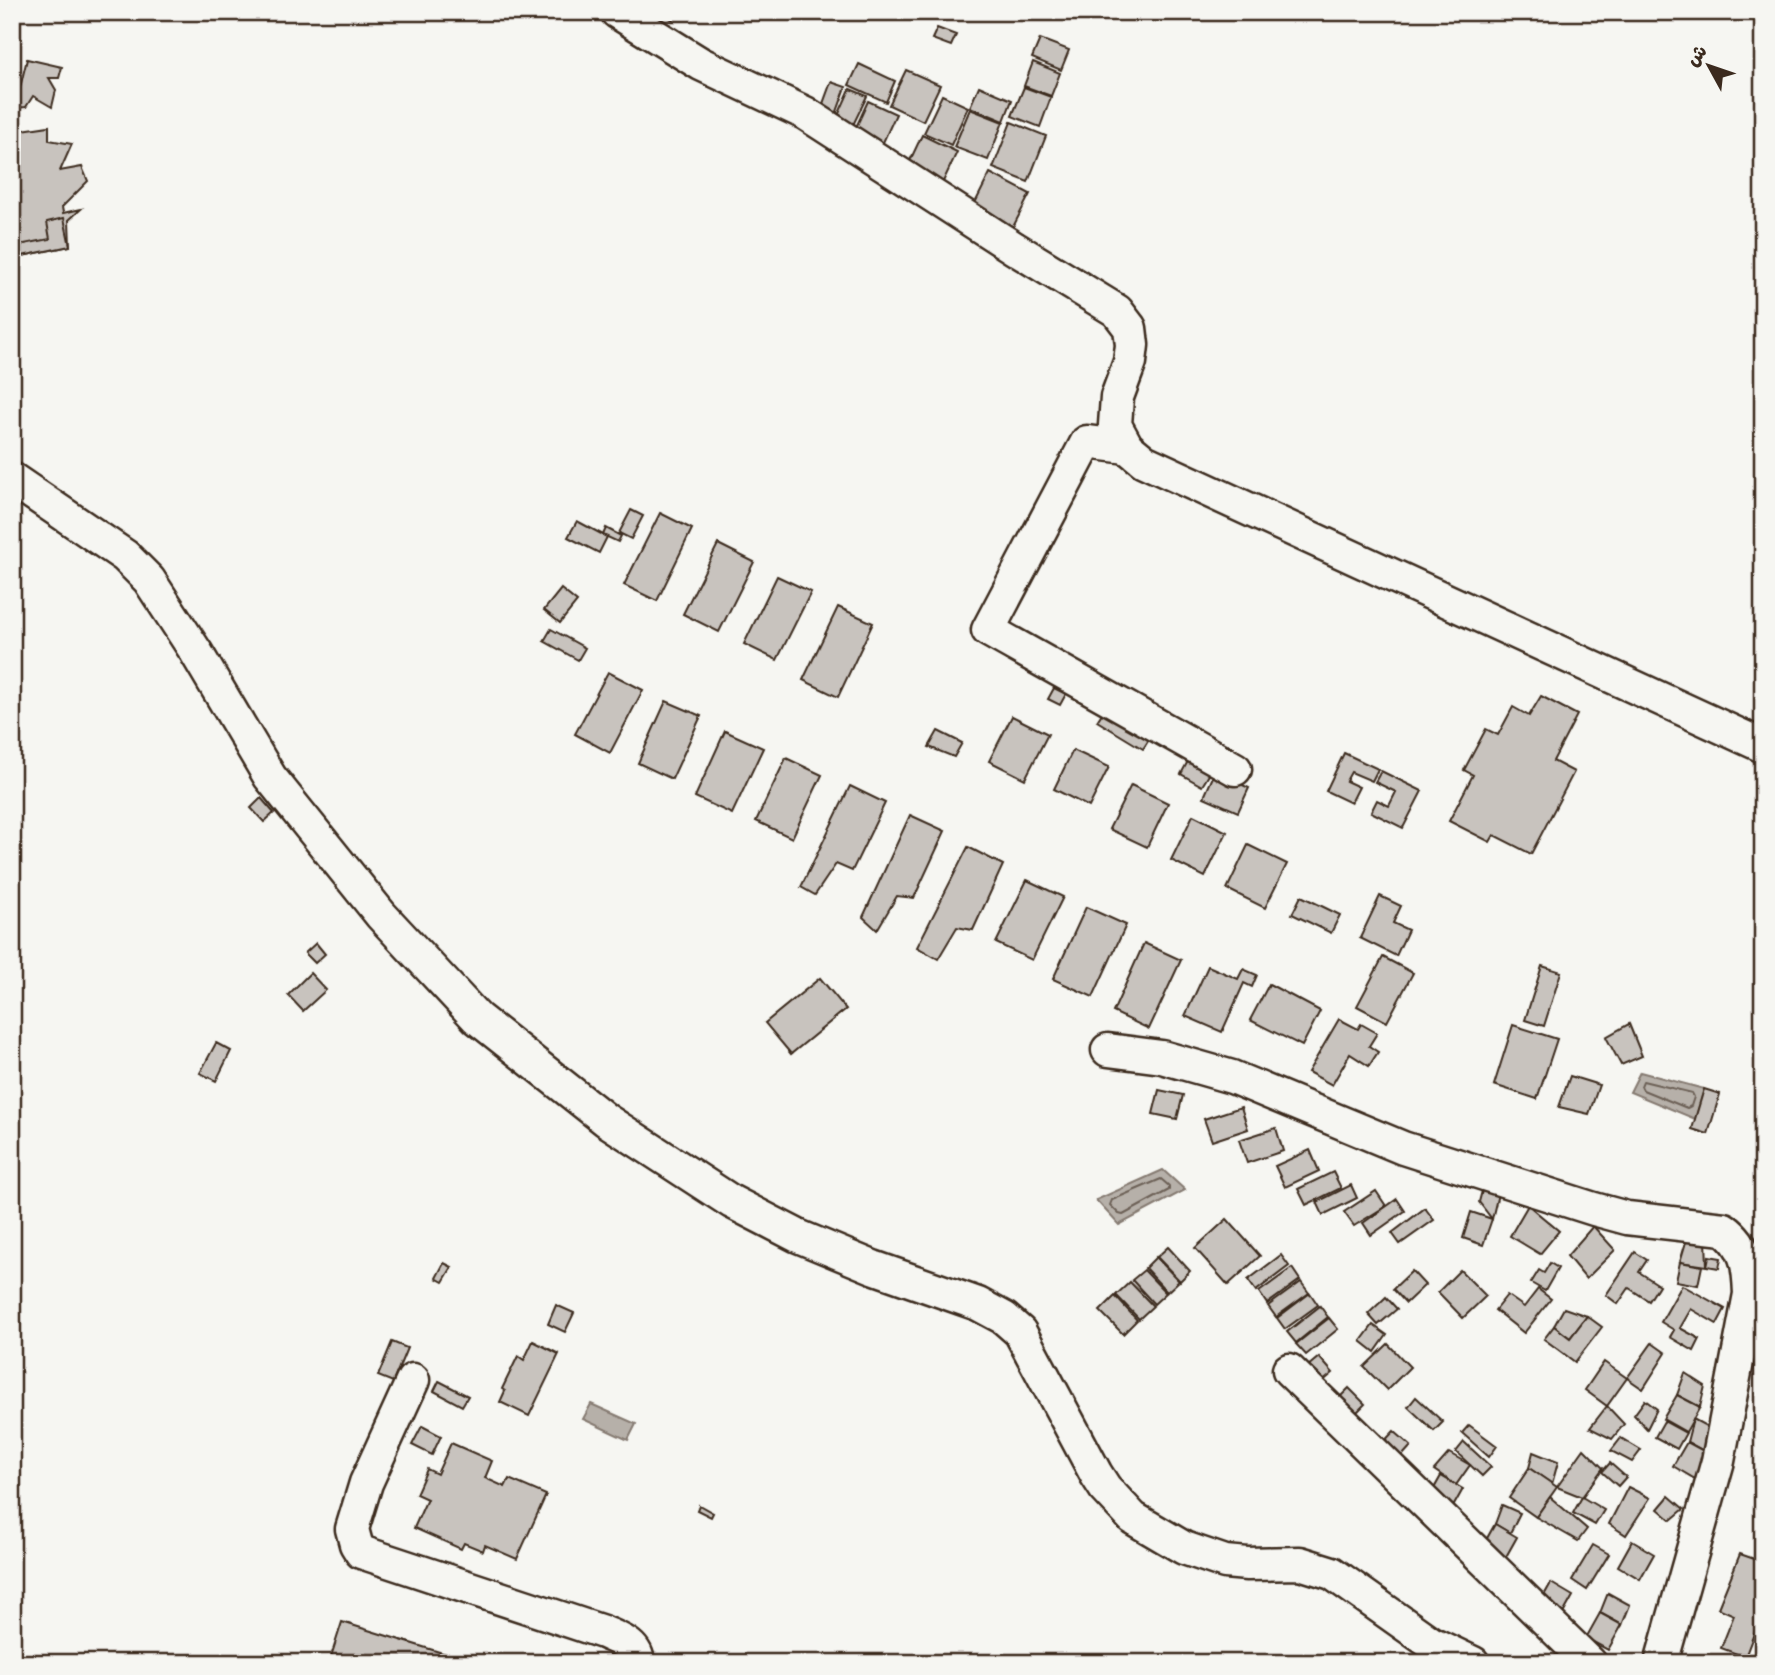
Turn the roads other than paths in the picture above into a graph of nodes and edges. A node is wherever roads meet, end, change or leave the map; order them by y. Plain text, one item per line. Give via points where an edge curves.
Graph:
1 (617, 12) edge
2 (1127, 447) junction
3 (12, 480) edge
4 (1763, 746) edge
5 (1235, 769) dead end
6 (1108, 1050) dead end
7 (1289, 1370) dead end
8 (413, 1380) dead end
9 (638, 1663) edge
10 (1473, 1663) edge
11 (1590, 1663) edge
12 (1661, 1663) edge

1 - 2 street via 701,64 805,113 1117,311 1130,328 1132,345 1117,397 1115,425
2 - 4 street via 1144,461
2 - 5 street via 1087,442 988,630
3 - 10 street via 125,555 149,580 270,777 313,833 381,915 477,1018 538,1068 607,1120 732,1202 798,1236 1004,1318 1020,1332 1105,1488 1133,1518 1204,1556 1247,1564 1300,1563 1332,1573 1431,1643
6 - 12 street via 1162,1057 1232,1077 1404,1148 1543,1194 1627,1218 1724,1229 1733,1236 1749,1266 1750,1294 1718,1461
7 - 11 street
8 - 9 street via 366,1483 352,1529 362,1552 603,1632 632,1646

